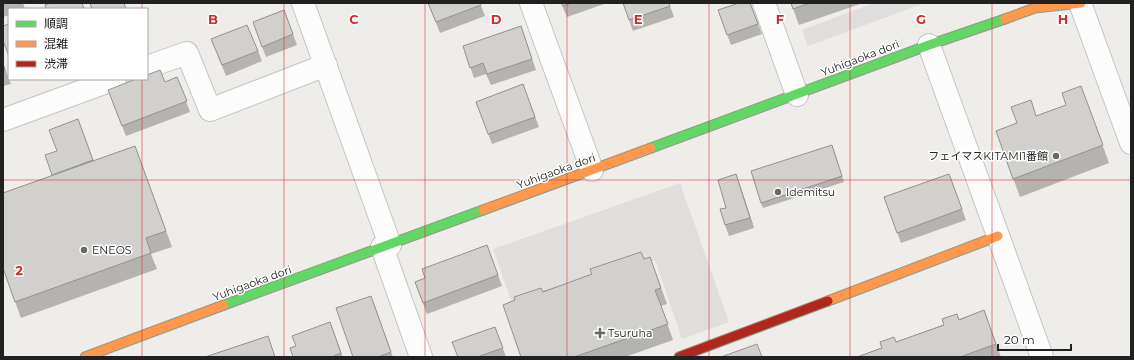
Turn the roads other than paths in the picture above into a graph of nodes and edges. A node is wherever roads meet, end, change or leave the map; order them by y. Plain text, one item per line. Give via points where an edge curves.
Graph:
1 (304, 3) edge
2 (531, 3) edge
3 (764, 3) edge
4 (1080, 3) edge
5 (1039, 6) edge
6 (929, 45) junction
7 (326, 65) junction
8 (148, 67) edge
9 (112, 80) edge
10 (797, 95) junction
11 (3, 120) edge
12 (1131, 143) edge
13 (592, 170) junction
14 (998, 236) junction
15 (386, 246) junction
16 (85, 357) edge
17 (421, 357) edge
18 (680, 357) edge
19 (1042, 357) edge

1 - 7 street
2 - 13 street
3 - 10 street
4 - 5 street, Yuhigaoka dori
4 - 12 street
5 - 6 street, Yuhigaoka dori
6 - 10 street, Yuhigaoka dori
6 - 14 street
7 - 8 street via 210,110 187,53
7 - 15 street
9 - 11 street
10 - 13 street, Yuhigaoka dori
13 - 15 street, Yuhigaoka dori
14 - 18 street
14 - 19 street
15 - 16 street, Yuhigaoka dori
15 - 17 street

